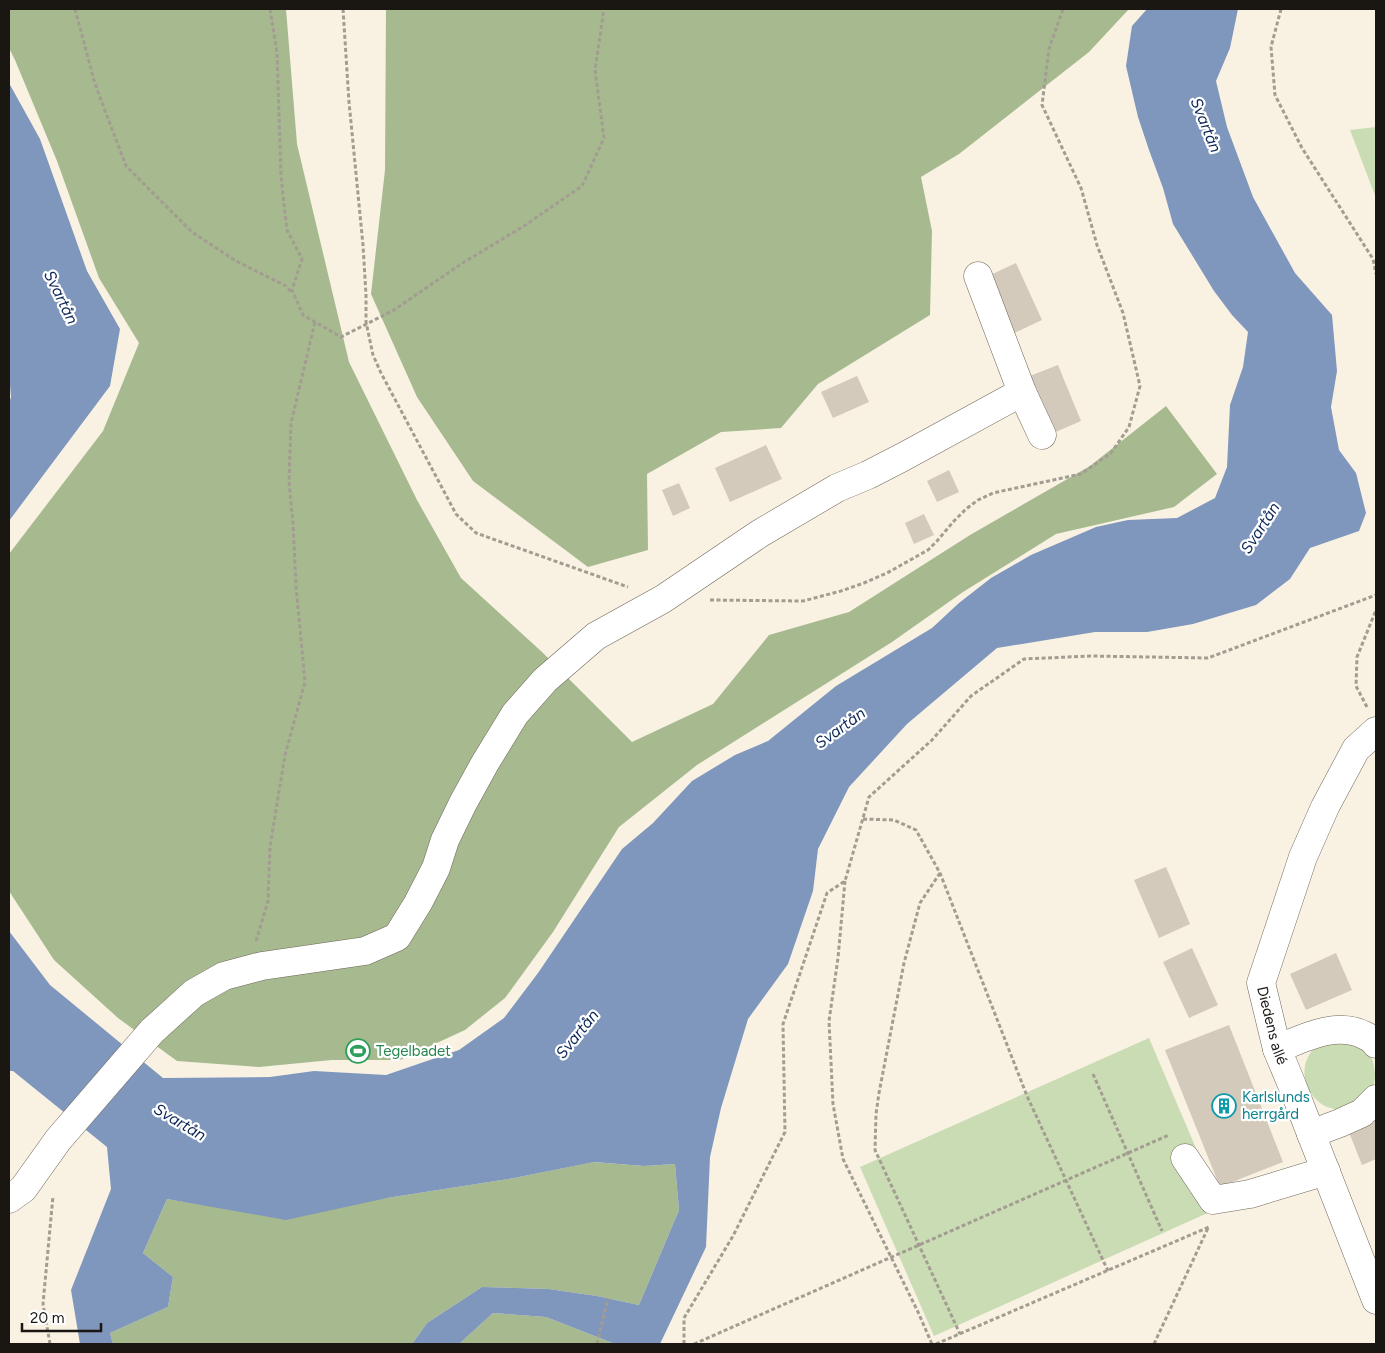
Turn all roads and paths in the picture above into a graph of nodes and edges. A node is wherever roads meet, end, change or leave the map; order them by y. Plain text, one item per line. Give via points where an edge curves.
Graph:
1 (75, 9) edge
2 (270, 9) edge
3 (344, 9) edge
4 (603, 9) edge
5 (1063, 9) edge
6 (1281, 9) edge
7 (1376, 274) edge
8 (978, 276) dead end
9 (295, 298) junction
10 (315, 322) junction
11 (367, 324) junction
12 (1022, 392) junction
13 (1042, 435) dead end
14 (1376, 595) edge
15 (663, 599) junction
16 (709, 600) dead end
17 (1376, 610) edge
18 (1372, 720) edge
19 (863, 819) junction
20 (940, 873) junction
21 (845, 881) junction
22 (246, 970) junction
23 (1376, 1044) edge
24 (1277, 1049) junction
25 (1092, 1074) dead end
26 (1376, 1099) edge
27 (1311, 1134) junction
28 (1161, 1138) dead end
29 (1128, 1153) junction
30 (46, 1157) junction
31 (1184, 1158) dead end
32 (1326, 1171) junction
33 (1066, 1180) junction
34 (9, 1199) edge
35 (1216, 1224) dead end
36 (1208, 1228) junction
37 (1162, 1230) dead end
38 (919, 1245) junction
39 (891, 1258) junction
40 (1108, 1271) junction
41 (608, 1298) dead end
42 (1376, 1300) edge
43 (960, 1334) junction
44 (708, 1338) junction
45 (50, 1344) edge
46 (597, 1344) edge
47 (684, 1344) edge
48 (694, 1344) edge
49 (708, 1344) edge
50 (932, 1344) edge
51 (936, 1344) edge
52 (1154, 1344) edge

1 - 9 path via 95,84 126,166 192,232 236,261 286,286
2 - 9 path via 277,53 281,176 287,230 302,259 292,290
3 - 11 path
4 - 11 path via 595,70 604,138 582,186 394,310
5 - 16 path via 1048,49 1042,105 1081,188 1097,245 1123,313 1140,386 1129,427 1111,453 1081,474 993,493 978,500 928,550 864,583 803,602
6 - 7 path via 1271,47 1275,95 1302,148 1373,259
8 - 12 street
9 - 10 path via 302,315
10 - 11 path via 341,337
10 - 22 path via 291,423 289,472 305,682 285,755 270,847 268,901
11 - 15 path via 381,373 456,514 476,533
12 - 13 street
12 - 15 street via 903,457 837,488 759,534
14 - 19 path via 1208,658 1091,656 1024,659 971,696 932,740 869,797
15 - 22 street via 596,636 545,680 515,714 468,795 445,840 436,868 397,937 365,951
17 - 18 path via 1357,657 1356,686
18 - 24 street, Diedens allé via 1325,807 1304,857 1261,983
19 - 20 path via 894,820 916,830
19 - 21 path
20 - 33 path via 1027,1096
20 - 38 path via 920,903 901,981 876,1114 875,1150
21 - 39 path via 829,1021 833,1104 843,1159
21 - 47 path via 827,893 784,1024 785,1132 733,1236 684,1318
22 - 30 street via 224,976 194,993 152,1032
23 - 24 street via 1357,1031 1344,1029 1308,1036
24 - 27 street, Diedens allé
25 - 29 path
26 - 27 street via 1362,1113
27 - 32 street, Diedens allé
28 - 29 path
29 - 33 path
29 - 37 path
30 - 34 street via 23,1189
30 - 45 path via 53,1188 43,1304
31 - 32 street via 1212,1200 1250,1194
32 - 42 street, Diedens allé
33 - 38 path
33 - 40 path
35 - 36 path
36 - 40 path
36 - 52 path
38 - 39 path
38 - 43 path
39 - 44 path
39 - 50 path
40 - 43 path
41 - 46 path
43 - 51 path
44 - 48 path
44 - 49 path

